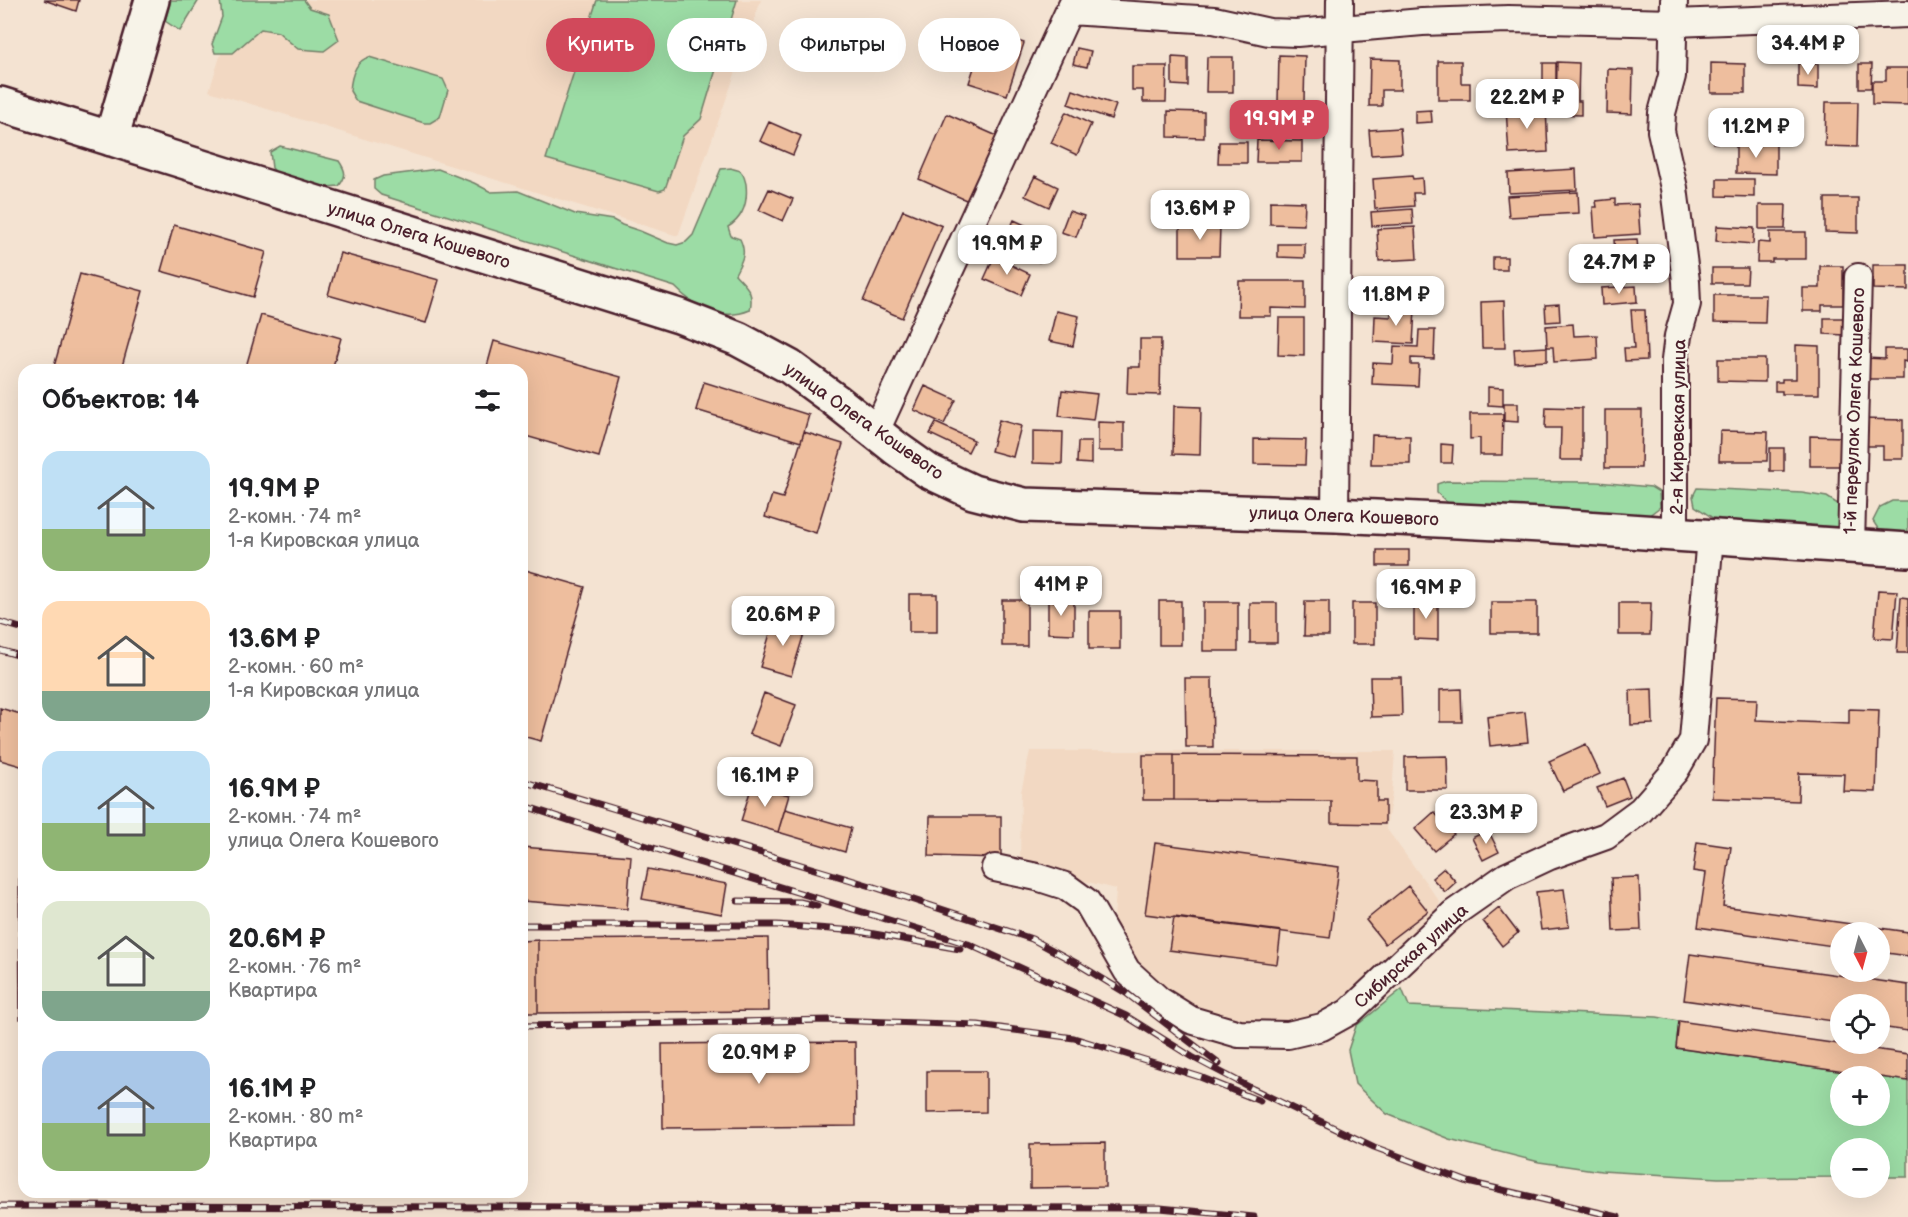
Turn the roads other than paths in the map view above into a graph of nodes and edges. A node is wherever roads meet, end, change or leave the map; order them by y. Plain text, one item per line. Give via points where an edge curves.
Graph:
1 (152, 0) edge
2 (1340, 0) edge
3 (1071, 6) edge
4 (1847, 8) edge
5 (1674, 12) edge
6 (1908, 15) edge
7 (1341, 29) junction
8 (0, 104) edge
9 (111, 139) junction
10 (1858, 277) dead end
11 (876, 431) junction
12 (1335, 515) junction
13 (1675, 534) junction
14 (1710, 536) junction
15 (1851, 545) junction
16 (1908, 550) edge
17 (995, 868) dead end

1 - 9 main road
2 - 7 street
3 - 7 street via 1214,20 1269,32
3 - 11 street
4 - 5 street
4 - 6 street
5 - 7 street
5 - 13 street, 2-я Кировская улица via 1672,76 1660,131 1674,188 1687,304 1676,360
7 - 12 street
8 - 9 main road, улица Олега Кошевого
9 - 11 main road, улица Олега Кошевого via 679,316 738,339 790,367
10 - 15 street, 1-й переулок Олега Кошевого
11 - 12 main road, улица Олега Кошевого via 928,471 973,492 1024,505
12 - 13 main road, улица Олега Кошевого
13 - 14 main road, улица Олега Кошевого
14 - 15 main road, улица Олега Кошевого
14 - 17 street, Сибирская улица via 1693,740 1675,771 1641,810 1606,836 1507,876 1454,913 1349,1012 1322,1027 1288,1035 1239,1034 1191,1020 1159,1000 1127,970 1087,902 1065,886
15 - 16 main road, улица Олега Кошевого

